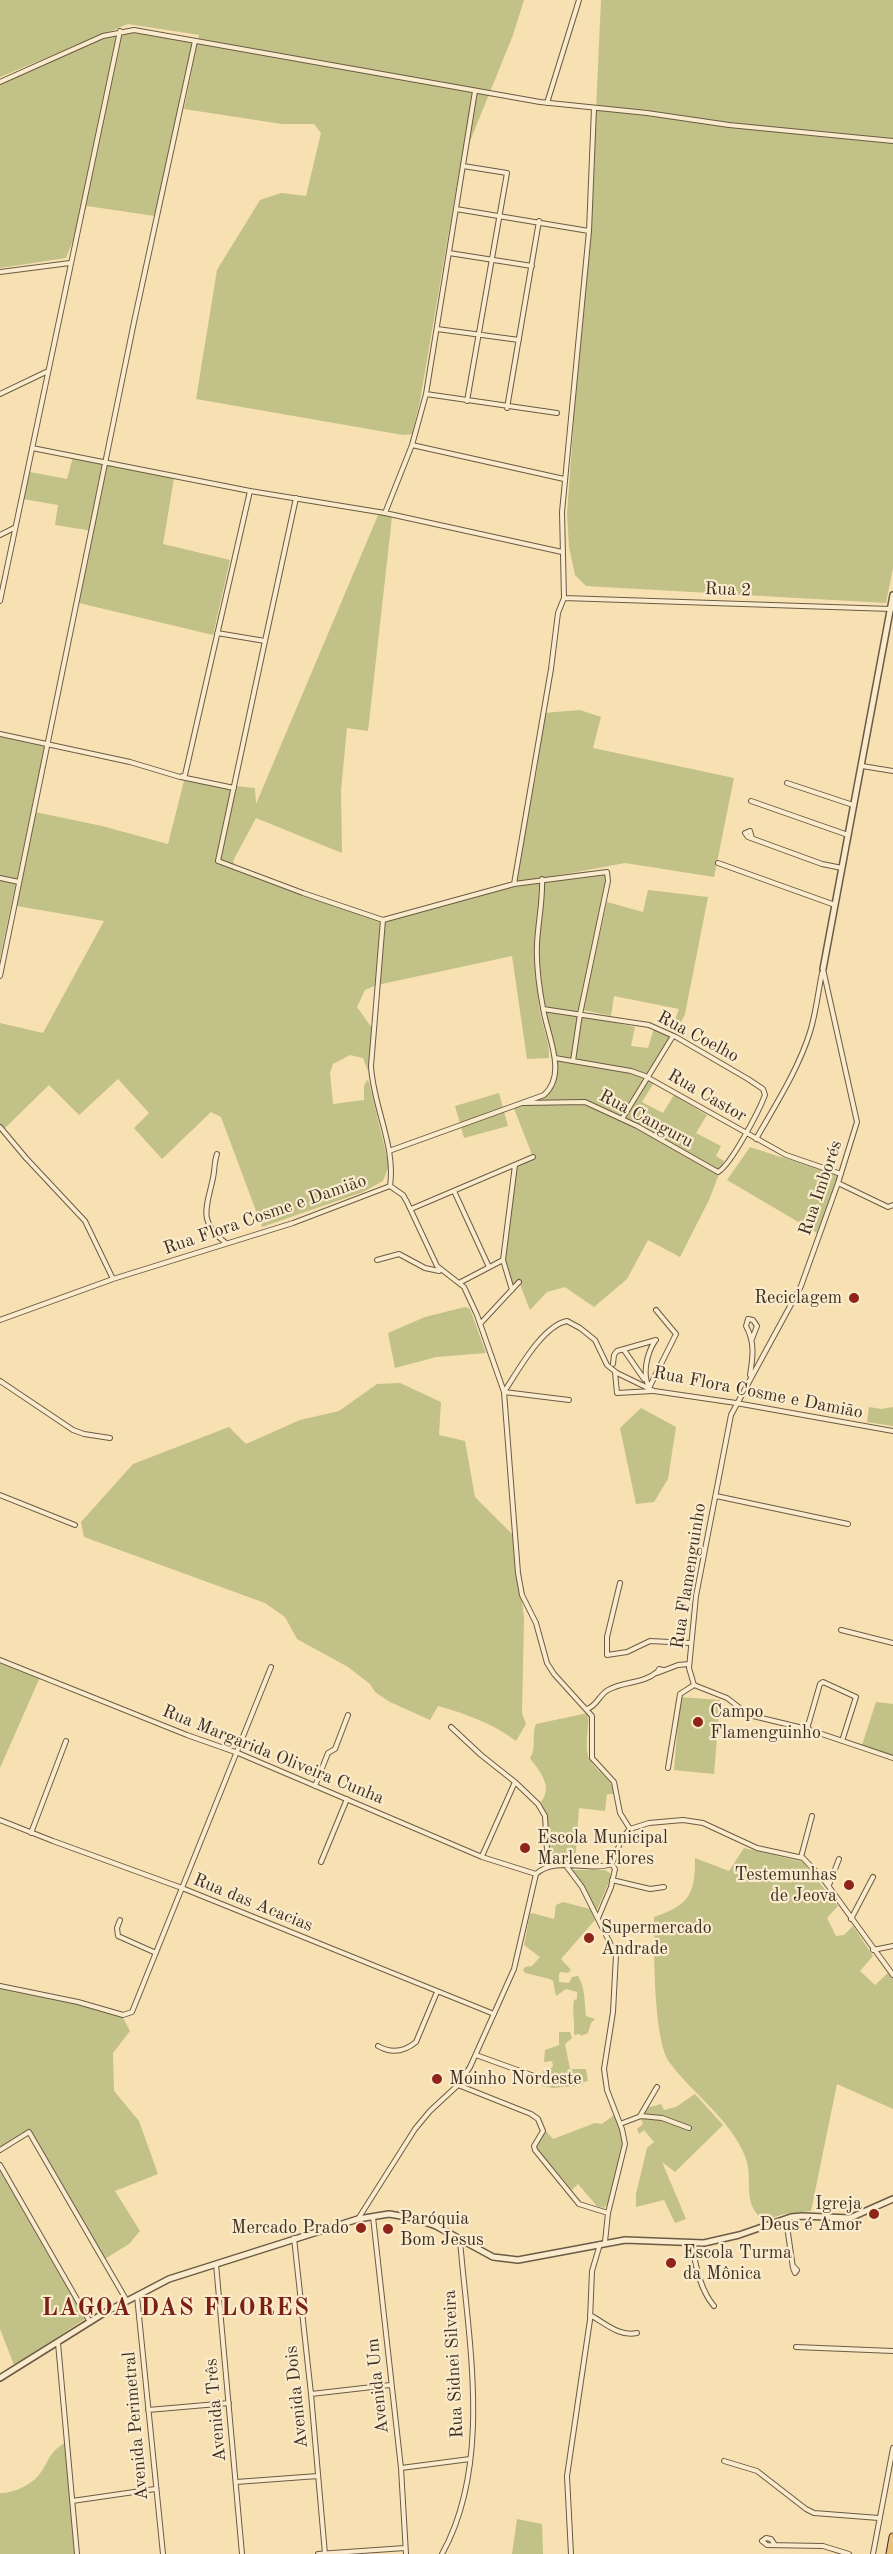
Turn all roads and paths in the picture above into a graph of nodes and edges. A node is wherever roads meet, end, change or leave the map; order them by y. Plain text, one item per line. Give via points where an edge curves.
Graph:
1 (579, 0) edge
2 (120, 31) junction
3 (195, 41) junction
4 (0, 82) edge
5 (475, 91) junction
6 (547, 103) junction
7 (594, 108) junction
8 (893, 141) edge
9 (463, 166) junction
10 (456, 208) junction
11 (500, 214) junction
12 (539, 221) junction
13 (589, 231) junction
14 (449, 253) junction
15 (491, 260) junction
16 (70, 263) junction
17 (532, 266) junction
18 (0, 272) edge
19 (437, 328) junction
20 (478, 334) junction
21 (519, 340) junction
22 (47, 372) junction
23 (0, 394) edge
24 (426, 394) junction
25 (467, 401) junction
26 (507, 408) junction
27 (557, 413) dead end
28 (412, 446) junction
29 (32, 448) junction
30 (106, 462) junction
31 (564, 479) junction
32 (250, 491) junction
33 (296, 498) junction
34 (385, 513) junction
35 (15, 528) junction
36 (0, 535) edge
37 (562, 552) junction
38 (893, 595) edge
39 (564, 598) junction
40 (0, 601) edge
41 (891, 609) junction
42 (217, 633) junction
43 (266, 641) junction
44 (0, 734) edge
45 (47, 744) junction
46 (862, 766) junction
47 (893, 771) edge
48 (180, 777) junction
49 (787, 783) dead end
50 (234, 788) junction
51 (751, 801) dead end
52 (854, 805) junction
53 (848, 836) junction
54 (752, 838) dead end
55 (718, 863) dead end
56 (842, 868) junction
57 (0, 879) edge
58 (542, 879) junction
59 (19, 882) junction
60 (514, 884) junction
61 (835, 906) junction
62 (383, 920) junction
63 (823, 969) junction
64 (0, 976) edge
65 (543, 1009) junction
66 (580, 1014) junction
67 (673, 1036) junction
68 (555, 1058) junction
69 (573, 1061) junction
70 (648, 1077) junction
71 (523, 1103) junction
72 (622, 1119) junction
73 (0, 1127) edge
74 (745, 1134) junction
75 (756, 1139) junction
76 (389, 1151) junction
77 (217, 1154) dead end
78 (533, 1157) dead end
79 (515, 1165) junction
80 (841, 1173) junction
81 (838, 1183) junction
82 (390, 1186) junction
83 (454, 1191) junction
84 (893, 1205) edge
85 (411, 1209) junction
86 (226, 1243) junction
87 (377, 1260) dead end
88 (503, 1260) junction
89 (489, 1268) junction
90 (440, 1271) junction
91 (113, 1279) junction
92 (519, 1282) dead end
93 (459, 1283) junction
94 (512, 1290) junction
95 (656, 1310) dead end
96 (0, 1320) edge
97 (480, 1324) junction
98 (752, 1339) junction
99 (624, 1350) junction
100 (612, 1364) dead end
101 (615, 1371) junction
102 (749, 1379) junction
103 (0, 1380) edge
104 (645, 1380) junction
105 (652, 1389) junction
106 (504, 1392) junction
107 (569, 1400) dead end
108 (736, 1402) junction
109 (893, 1431) edge
110 (110, 1438) dead end
111 (0, 1495) edge
112 (716, 1496) junction
113 (848, 1524) dead end
114 (75, 1525) dead end
115 (620, 1582) dead end
116 (841, 1630) dead end
117 (690, 1643) junction
118 (893, 1643) edge
119 (0, 1660) edge
120 (689, 1664) junction
121 (271, 1667) dead end
122 (694, 1684) junction
123 (587, 1709) junction
124 (348, 1715) dead end
125 (451, 1726) dead end
126 (807, 1729) junction
127 (66, 1741) dead end
128 (842, 1741) junction
129 (238, 1753) junction
130 (893, 1758) edge
131 (668, 1768) dead end
132 (515, 1782) junction
133 (315, 1786) junction
134 (347, 1799) junction
135 (812, 1816) dead end
136 (0, 1820) edge
137 (630, 1829) junction
138 (31, 1833) junction
139 (482, 1857) junction
140 (801, 1857) junction
141 (839, 1859) dead end
142 (321, 1862) dead end
143 (612, 1864) junction
144 (566, 1866) junction
145 (548, 1867) junction
146 (536, 1874) junction
147 (873, 1877) dead end
148 (612, 1880) junction
149 (828, 1886) junction
150 (664, 1887) dead end
151 (182, 1888) junction
152 (598, 1918) junction
153 (851, 1919) junction
154 (120, 1920) dead end
155 (893, 1946) edge
156 (873, 1950) junction
157 (156, 1953) junction
158 (893, 1975) edge
159 (0, 1986) edge
160 (438, 1992) junction
161 (494, 2014) junction
162 (378, 2046) dead end
163 (476, 2055) junction
164 (534, 2076) dead end
165 (458, 2085) junction
166 (657, 2087) dead end
167 (640, 2116) junction
168 (620, 2124) junction
169 (689, 2128) dead end
170 (0, 2150) edge
171 (0, 2165) edge
172 (893, 2199) edge
173 (608, 2213) junction
174 (373, 2216) junction
175 (358, 2219) junction
176 (786, 2219) junction
177 (294, 2238) junction
178 (460, 2239) junction
179 (602, 2243) junction
180 (692, 2244) junction
181 (216, 2263) junction
182 (793, 2266) dead end
183 (136, 2295) junction
184 (127, 2301) junction
185 (714, 2306) dead end
186 (590, 2315) junction
187 (90, 2322) junction
188 (637, 2333) dead end
189 (58, 2343) junction
190 (796, 2347) dead end
191 (893, 2351) edge
192 (0, 2378) edge
193 (390, 2385) junction
194 (311, 2394) junction
195 (229, 2403) junction
196 (148, 2410) junction
197 (893, 2448) edge
198 (470, 2459) junction
199 (724, 2461) dead end
200 (400, 2468) junction
201 (318, 2476) junction
202 (236, 2482) junction
203 (155, 2489) junction
204 (72, 2501) junction
205 (879, 2518) junction
206 (893, 2537) edge
207 (775, 2545) dead end
208 (405, 2548) junction
209 (77, 2554) edge
210 (163, 2554) edge
211 (242, 2554) edge
212 (318, 2554) edge
213 (325, 2554) edge
214 (406, 2554) edge
215 (442, 2554) edge
216 (571, 2554) edge
217 (849, 2554) edge
218 (873, 2554) edge
219 (890, 2554) edge

1 - 6 street
2 - 3 street via 143,31
2 - 4 street
2 - 16 street
3 - 5 street
3 - 30 street
5 - 6 street
5 - 9 street
6 - 7 street
7 - 8 street
7 - 13 street
9 - 10 street
9 - 11 street via 507,173
10 - 11 street
10 - 14 street
11 - 12 street
11 - 15 street
12 - 13 street
12 - 17 street
13 - 31 street
14 - 15 street
14 - 19 street
15 - 17 street
15 - 20 street
16 - 18 street
16 - 22 street
17 - 21 street
19 - 20 street
19 - 24 street
20 - 21 street
20 - 25 street
21 - 26 street
22 - 23 street
22 - 29 street
24 - 25 street
24 - 28 street
25 - 26 street
26 - 27 street
28 - 31 street
28 - 34 street
29 - 30 street
29 - 35 street
30 - 32 street
30 - 45 street
31 - 37 street
32 - 33 street
32 - 42 street
33 - 34 street
33 - 43 street
34 - 37 street
35 - 36 street
35 - 40 street
37 - 39 street
38 - 41 street
39 - 41 street, Rua 2
39 - 60 street via 558,613
41 - 46 street
42 - 43 street
42 - 48 street via 186,773
43 - 50 street
44 - 45 street
45 - 48 street
45 - 59 street
46 - 47 street
46 - 52 street
48 - 50 street
49 - 52 street
50 - 62 street via 218,861
51 - 53 street
52 - 53 street
53 - 56 street
54 - 56 street
55 - 61 street
56 - 61 street
57 - 59 street
58 - 60 street
58 - 65 street via 536,956
58 - 66 street via 604,870 609,875
59 - 64 street
60 - 62 street
61 - 63 street
62 - 76 street via 371,1066
63 - 75 street via 804,1048
63 - 80 street, Rua Imborés via 857,1115
65 - 66 street, Rua Coelho
65 - 68 street
66 - 67 street, Rua Coelho via 649,1025
66 - 69 street
67 - 70 street
67 - 74 street, Rua Coelho via 764,1091 765,1097
68 - 69 street, Rua Castor
68 - 71 street via 552,1088
69 - 70 street, Rua Castor
70 - 72 street
70 - 74 street, Rua Castor
71 - 72 street, Rua Canguru via 585,1102
71 - 76 street
72 - 74 street, Rua Canguru via 718,1172
73 - 91 street via 85,1221
74 - 75 street, Rua Castor
75 - 80 street, Rua Castor via 786,1155
76 - 82 street
77 - 86 street via 207,1199 207,1219 211,1231
78 - 79 street
79 - 83 street
79 - 88 street
80 - 81 street, Rua Imborés
81 - 84 street via 888,1207
81 - 102 street, Rua Imborés via 801,1286
82 - 85 street, Rua Flora Cosme e Damião via 403,1195
82 - 86 street, Rua Flora Cosme e Damião via 343,1206
83 - 85 street
83 - 89 street
85 - 90 street, Rua Flora Cosme e Damião
86 - 91 street, Rua Flora Cosme e Damião
87 - 90 street via 399,1254
88 - 89 street
88 - 94 street
89 - 93 street
90 - 93 street
91 - 96 street, Rua Flora Cosme e Damião
92 - 94 street
93 - 97 street
94 - 97 street
95 - 105 street via 676,1334
97 - 106 street
98 - 98 street via 746,1326 748,1320 757,1326
98 - 102 street
99 - 100 street via 614,1355
99 - 104 street
99 - 104 street via 656,1340 650,1348
101 - 105 street, Rua Flora Cosme e Damião
101 - 105 street via 617,1394
101 - 106 street, Rua Flora Cosme e Damião via 607,1365 595,1340 573,1323 564,1322 537,1345
102 - 108 street, Rua Imborés
103 - 110 street via 73,1430
104 - 105 street
105 - 108 street, Rua Flora Cosme e Damião
106 - 107 street
106 - 123 street via 522,1595 536,1623 547,1663
108 - 109 street, Rua Flora Cosme e Damião
108 - 112 street, Rua Flamenguinho
111 - 114 street
112 - 113 street
112 - 117 street, Rua Flamenguinho
115 - 117 street via 606,1637 607,1655 627,1652 651,1641
116 - 118 street
117 - 120 street, Rua Flamenguinho
119 - 129 street, Rua Margarida Oliveira Cunha
120 - 122 street, Rua Flamenguinho
120 - 123 street via 607,1690
121 - 129 street
122 - 126 street via 727,1698 749,1715
122 - 131 street via 680,1695
123 - 137 street via 592,1716 592,1758 614,1782 620,1813
124 - 133 street
125 - 132 street
126 - 128 street
126 - 128 street via 823,1682 856,1698
127 - 138 street
128 - 130 street
129 - 133 street, Rua Margarida Oliveira Cunha
129 - 151 street
132 - 139 street
132 - 145 street via 545,1816
133 - 134 street, Rua Margarida Oliveira Cunha
134 - 139 street, Rua Margarida Oliveira Cunha
134 - 142 street
135 - 140 street
136 - 138 street, Rua das Acacias
137 - 140 street via 654,1822 699,1822 757,1848
137 - 143 street
138 - 151 street, Rua das Acacias
139 - 146 street, Rua Margarida Oliveira Cunha
140 - 149 street
141 - 149 street
143 - 144 street
143 - 148 street
144 - 145 street
144 - 152 street
145 - 146 street
146 - 161 street via 518,1956
147 - 153 street
148 - 150 street via 650,1889
148 - 152 street
149 - 153 street
151 - 157 street
151 - 160 street, Rua das Acacias
152 - 168 street via 616,1955 604,2069
153 - 156 street
154 - 157 street via 118,1936
155 - 156 street
156 - 158 street
157 - 159 street via 135,2007 128,2014
160 - 161 street, Rua das Acacias
160 - 162 street via 416,2042 398,2052
161 - 163 street
163 - 164 street
163 - 165 street
165 - 173 street via 535,2116 543,2131 535,2150 579,2204
165 - 175 street via 421,2120
166 - 167 street
167 - 168 street
167 - 169 street via 662,2118
168 - 173 street via 624,2151
170 - 184 street via 29,2132
171 - 187 street
172 - 176 street via 850,2218
173 - 179 street
174 - 175 street
174 - 178 street via 413,2218
174 - 193 street, Avenida Um
175 - 177 street
176 - 180 street via 724,2239
176 - 182 street
177 - 181 street
177 - 194 street, Avenida Dois
178 - 179 street via 482,2252 508,2260
178 - 198 street, Rua Sidnei Silveira via 472,2401
179 - 180 street
179 - 186 street via 592,2271
180 - 185 street via 696,2265
181 - 183 street via 175,2276
181 - 195 street, Avenida Três
183 - 184 street
183 - 196 street, Avenida Perimetral
184 - 187 street
186 - 188 street via 619,2332
186 - 216 street via 567,2476
187 - 189 street
189 - 192 street
189 - 204 street
190 - 191 street
193 - 194 street
193 - 200 street, Avenida Um
194 - 201 street, Avenida Dois
195 - 196 street
195 - 202 street, Avenida Três
196 - 203 street, Avenida Perimetral
197 - 205 street
198 - 200 street
198 - 215 street, Rua Sidnei Silveira via 459,2516
199 - 205 street via 757,2471 814,2513
200 - 208 street, Avenida Um
201 - 202 street
201 - 213 street, Avenida Dois
202 - 211 street, Avenida Três
203 - 204 street
203 - 210 street, Avenida Perimetral
204 - 209 street
205 - 218 street
206 - 219 highway
207 - 217 street via 823,2546
208 - 213 street
208 - 214 street, Avenida Um
212 - 213 street

